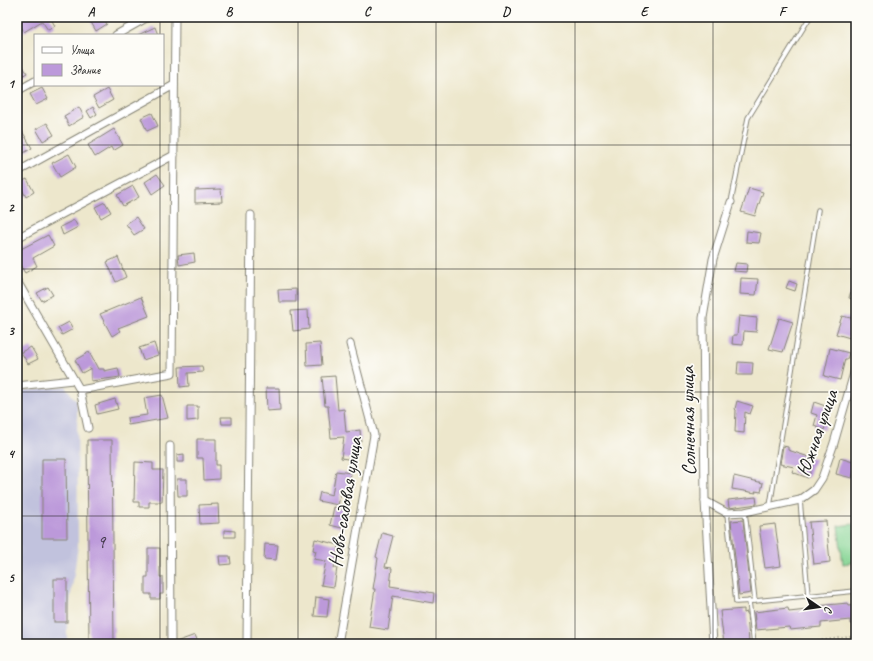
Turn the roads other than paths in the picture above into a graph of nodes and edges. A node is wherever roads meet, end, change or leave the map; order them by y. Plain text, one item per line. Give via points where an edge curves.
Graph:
1 (148, 17) edge
2 (175, 17) edge
3 (810, 17) edge
4 (118, 34) edge
5 (34, 82) edge
6 (174, 85) junction
7 (17, 91) edge
8 (174, 155) junction
9 (17, 172) edge
10 (731, 202) joint
11 (818, 210) dead end
12 (251, 214) dead end
13 (17, 238) edge
14 (17, 281) edge
15 (350, 344) dead end
16 (856, 366) edge
17 (73, 380) junction
18 (17, 386) edge
19 (80, 390) junction
20 (88, 428) dead end
21 (170, 446) dead end
22 (800, 500) junction
23 (705, 501) junction
24 (770, 506) junction
25 (745, 512) junction
26 (726, 513) junction
27 (856, 591) edge
28 (808, 595) junction
29 (749, 601) junction
30 (755, 601) junction
31 (171, 644) edge
32 (247, 644) edge
33 (338, 644) edge
34 (713, 644) edge
35 (754, 644) edge

1 - 4 street
2 - 6 street
3 - 10 lane via 748,118
5 - 7 street
6 - 8 street
6 - 9 street
8 - 13 street
8 - 19 street via 172,373
10 - 23 street, Солнечная улица via 713,258 703,318
11 - 24 lane
12 - 32 street
14 - 17 street
15 - 33 street, Ново-садовая улица via 374,435
16 - 22 street, Южная улица via 822,478 814,490
17 - 18 street
17 - 19 street
19 - 20 street
21 - 31 street
22 - 24 street, Южная улица
22 - 28 lane
23 - 26 street
23 - 34 street, Солнечная улица
24 - 25 street, Южная улица
25 - 26 street, Южная улица
25 - 30 lane
26 - 29 lane via 736,602
27 - 28 lane
28 - 30 lane
29 - 30 lane
29 - 35 lane

